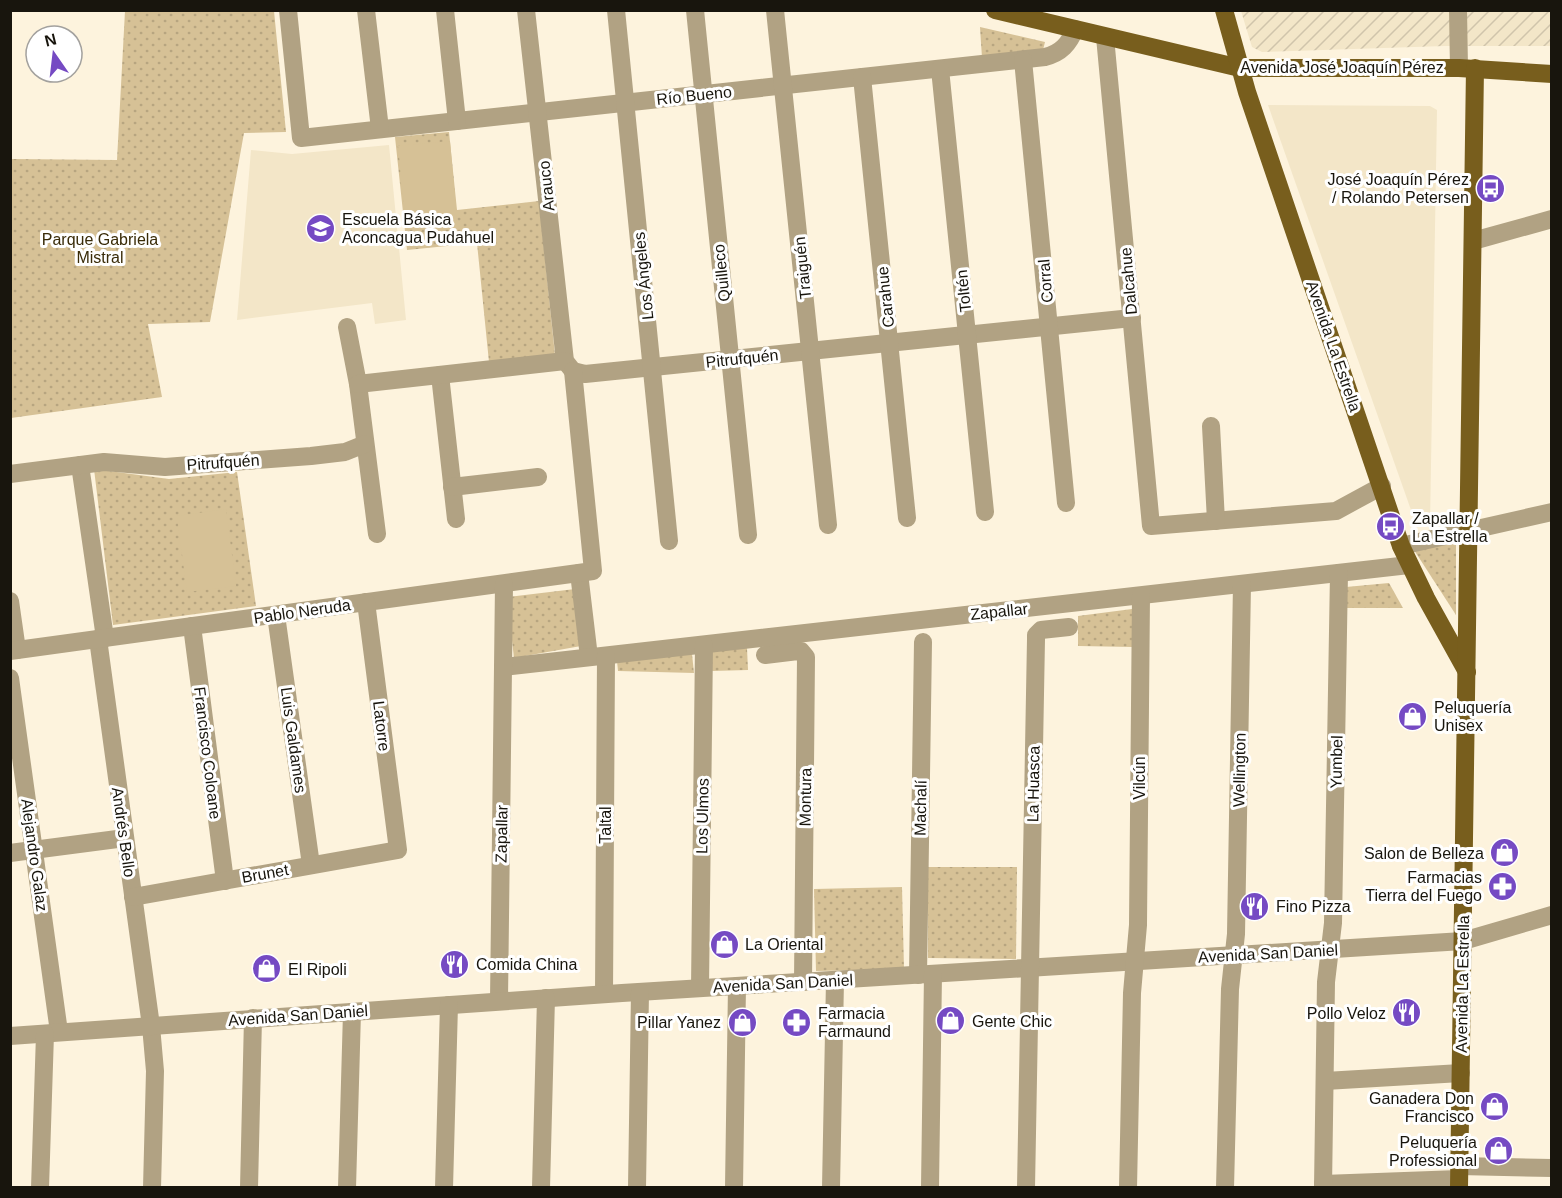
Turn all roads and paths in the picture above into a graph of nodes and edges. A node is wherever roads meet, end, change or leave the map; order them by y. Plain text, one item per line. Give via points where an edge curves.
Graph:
1 (288, 10) edge
2 (366, 10) edge
3 (445, 10) edge
4 (526, 10) edge
5 (616, 10) edge
6 (694, 10) edge
7 (775, 10) edge
8 (1224, 10) edge
9 (1458, 10) edge
10 (998, 11) edge
11 (1075, 29) junction
12 (1106, 37) junction
13 (1023, 60) junction
14 (1240, 68) junction
15 (1467, 68) junction
16 (940, 69) junction
17 (1551, 74) edge
18 (862, 77) junction
19 (783, 86) junction
20 (703, 94) junction
21 (625, 103) junction
22 (538, 112) junction
23 (457, 121) junction
24 (380, 129) junction
25 (1551, 219) edge
26 (1473, 241) junction
27 (1132, 318) junction
28 (347, 327) dead end
29 (1049, 327) junction
30 (967, 335) junction
31 (890, 343) junction
32 (810, 351) junction
33 (730, 360) junction
34 (569, 366) junction
35 (652, 368) junction
36 (440, 375) junction
37 (358, 384) junction
38 (1211, 426) dead end
39 (365, 444) junction
40 (80, 465) junction
41 (10, 474) edge
42 (538, 477) dead end
43 (1382, 486) junction
44 (452, 487) junction
45 (1066, 503) dead end
46 (985, 512) dead end
47 (1551, 512) edge
48 (907, 518) dead end
49 (456, 519) dead end
50 (1216, 521) junction
51 (828, 525) dead end
52 (1470, 531) junction
53 (377, 534) dead end
54 (748, 535) dead end
55 (669, 541) dead end
56 (1401, 546) junction
57 (1409, 565) junction
58 (586, 572) junction
59 (1339, 573) junction
60 (504, 584) junction
61 (1242, 584) junction
62 (1141, 596) junction
63 (10, 601) edge
64 (366, 602) junction
65 (276, 615) junction
66 (192, 626) junction
67 (1069, 627) dead end
68 (101, 638) junction
69 (923, 642) dead end
70 (704, 645) junction
71 (14, 650) edge
72 (765, 655) dead end
73 (598, 656) junction
74 (503, 667) junction
75 (1467, 672) junction
76 (10, 678) edge
77 (125, 838) junction
78 (34, 850) junction
79 (398, 850) joint
80 (10, 853) edge
81 (311, 865) junction
82 (225, 880) junction
83 (133, 897) junction
84 (1551, 915) edge
85 (1463, 941) junction
86 (1330, 950) junction
87 (1234, 955) junction
88 (1136, 961) junction
89 (1029, 968) junction
90 (925, 974) junction
91 (835, 980) junction
92 (802, 982) junction
93 (737, 986) junction
94 (700, 988) junction
95 (640, 992) junction
96 (604, 994) junction
97 (546, 998) junction
98 (499, 1001) junction
99 (448, 1005) junction
100 (352, 1012) junction
101 (253, 1018) junction
102 (152, 1026) junction
103 (52, 1033) junction
104 (10, 1036) edge
105 (1461, 1073) junction
106 (1325, 1081) junction
107 (1551, 1168) edge
108 (1459, 1178) edge
109 (1323, 1186) edge
110 (40, 1188) edge
111 (152, 1188) edge
112 (249, 1188) edge
113 (347, 1188) edge
114 (444, 1188) edge
115 (541, 1188) edge
116 (637, 1188) edge
117 (734, 1188) edge
118 (831, 1188) edge
119 (930, 1188) edge
120 (1026, 1188) edge
121 (1128, 1188) edge
122 (1225, 1188) edge

1 - 24 street, Río Bueno via 301,138
2 - 24 street
3 - 23 street
4 - 22 street, Arauco
5 - 21 street, Los Ángeles
6 - 20 street, Quilleco
7 - 19 street, Traiguén
8 - 14 main road, Avenida La Estrella
9 - 15 street
10 - 11 main road, Avenida José Joaquín Pérez
11 - 12 main road, Avenida José Joaquín Pérez
11 - 13 street, Río Bueno via 1058,52
12 - 14 main road, Avenida José Joaquín Pérez
12 - 27 street, Dalcahue
13 - 16 street, Río Bueno
13 - 29 street, Corral
14 - 15 main road, Avenida José Joaquín Pérez
14 - 43 main road, Avenida La Estrella
15 - 17 main road, Avenida José Joaquín Pérez
15 - 26 main road, Avenida La Estrella
16 - 18 street, Río Bueno
16 - 30 street, Toltén
18 - 19 street, Río Bueno
18 - 31 street, Carahue
19 - 20 street, Río Bueno
19 - 32 street, Traiguén
20 - 21 street, Río Bueno
20 - 33 street, Quilleco
21 - 22 street, Río Bueno
21 - 35 street, Los Ángeles
22 - 23 street, Río Bueno
22 - 34 street, Arauco
23 - 24 street, Río Bueno
25 - 26 street
26 - 52 main road, Avenida La Estrella
27 - 29 street, Pitrufquén
27 - 50 street, Dalcahue via 1151,526
28 - 37 street
29 - 30 street, Pitrufquén
29 - 45 street, Corral
30 - 31 street, Pitrufquén
30 - 46 street, Toltén
31 - 32 street, Pitrufquén
31 - 48 street, Carahue
32 - 33 street, Pitrufquén
32 - 51 street, Traiguén
33 - 35 street, Pitrufquén
33 - 54 street, Quilleco
34 - 35 street, Pitrufquén via 585,374
34 - 36 street, Pitrufquén
34 - 58 street, Arauco
35 - 55 street, Los Ángeles
36 - 37 street, Pitrufquén
36 - 44 street
37 - 39 street
38 - 50 street
39 - 40 street, Pitrufquén via 345,452 165,467 104,462
39 - 53 street
40 - 41 street, Pitrufquén
40 - 68 street, Andrés Bello
42 - 44 street
43 - 50 street via 1336,511
43 - 56 main road, Avenida La Estrella
44 - 49 street
47 - 52 street
52 - 56 street
52 - 75 main road, Avenida La Estrella
56 - 57 main road, Avenida La Estrella
57 - 59 street, Zapallar
57 - 75 main road, Avenida La Estrella
58 - 60 street, Pablo Neruda
58 - 73 street
59 - 61 street, Zapallar
59 - 86 street, Yumbel
60 - 64 street, Pablo Neruda
60 - 74 street, Zapallar
61 - 62 street, Zapallar
61 - 87 street, Wellington
62 - 70 street, Zapallar
62 - 88 street, Vilcún
63 - 71 street
64 - 65 street, Pablo Neruda
64 - 79 street, Latorre
65 - 66 street, Pablo Neruda
65 - 81 street, Luis Galdames
66 - 68 street, Pablo Neruda
66 - 82 street, Francisco Coloane
67 - 89 street, La Huasca via 1041,630 1036,635
68 - 71 street, Pablo Neruda
68 - 77 street, Andrés Bello
69 - 90 street, Machalí
70 - 73 street, Zapallar
70 - 94 street, Los Ulmos
72 - 92 street, Montura via 801,651 806,657
73 - 74 street, Zapallar
73 - 96 street, Taltal
74 - 98 street, Zapallar
75 - 85 main road, Avenida La Estrella
76 - 78 street, Alejandro Galaz
77 - 78 street
77 - 83 street, Andrés Bello
78 - 80 street
78 - 103 street, Alejandro Galaz
79 - 81 street, Brunet
81 - 82 street, Brunet
82 - 83 street, Brunet
83 - 102 street, Andrés Bello
84 - 85 street, Avenida San Daniel
85 - 86 street, Avenida San Daniel
85 - 105 main road, Avenida La Estrella
86 - 87 street, Avenida San Daniel
86 - 106 street, Yumbel
87 - 88 street, Avenida San Daniel
87 - 122 street, Wellington
88 - 89 street, Avenida San Daniel
88 - 121 street, Vilcún
89 - 90 street, Avenida San Daniel
89 - 120 street
90 - 91 street, Avenida San Daniel
90 - 119 street, Machalí
91 - 92 street, Avenida San Daniel
91 - 118 street
92 - 93 street, Avenida San Daniel
93 - 94 street, Avenida San Daniel
93 - 117 street
94 - 95 street, Avenida San Daniel
95 - 96 street, Avenida San Daniel
95 - 116 street
96 - 97 street, Avenida San Daniel
97 - 98 street, Avenida San Daniel
97 - 115 street
98 - 99 street, Avenida San Daniel
99 - 100 street, Avenida San Daniel
99 - 114 street
100 - 101 street, Avenida San Daniel
100 - 113 street
101 - 102 street, Avenida San Daniel
101 - 112 street
102 - 103 street, Avenida San Daniel
102 - 111 street, Andrés Bello
103 - 104 street, Avenida San Daniel
103 - 110 street, Alejandro Galaz
105 - 106 street
105 - 108 main road, Avenida La Estrella
106 - 109 street, Yumbel
107 - 108 street
108 - 109 street

